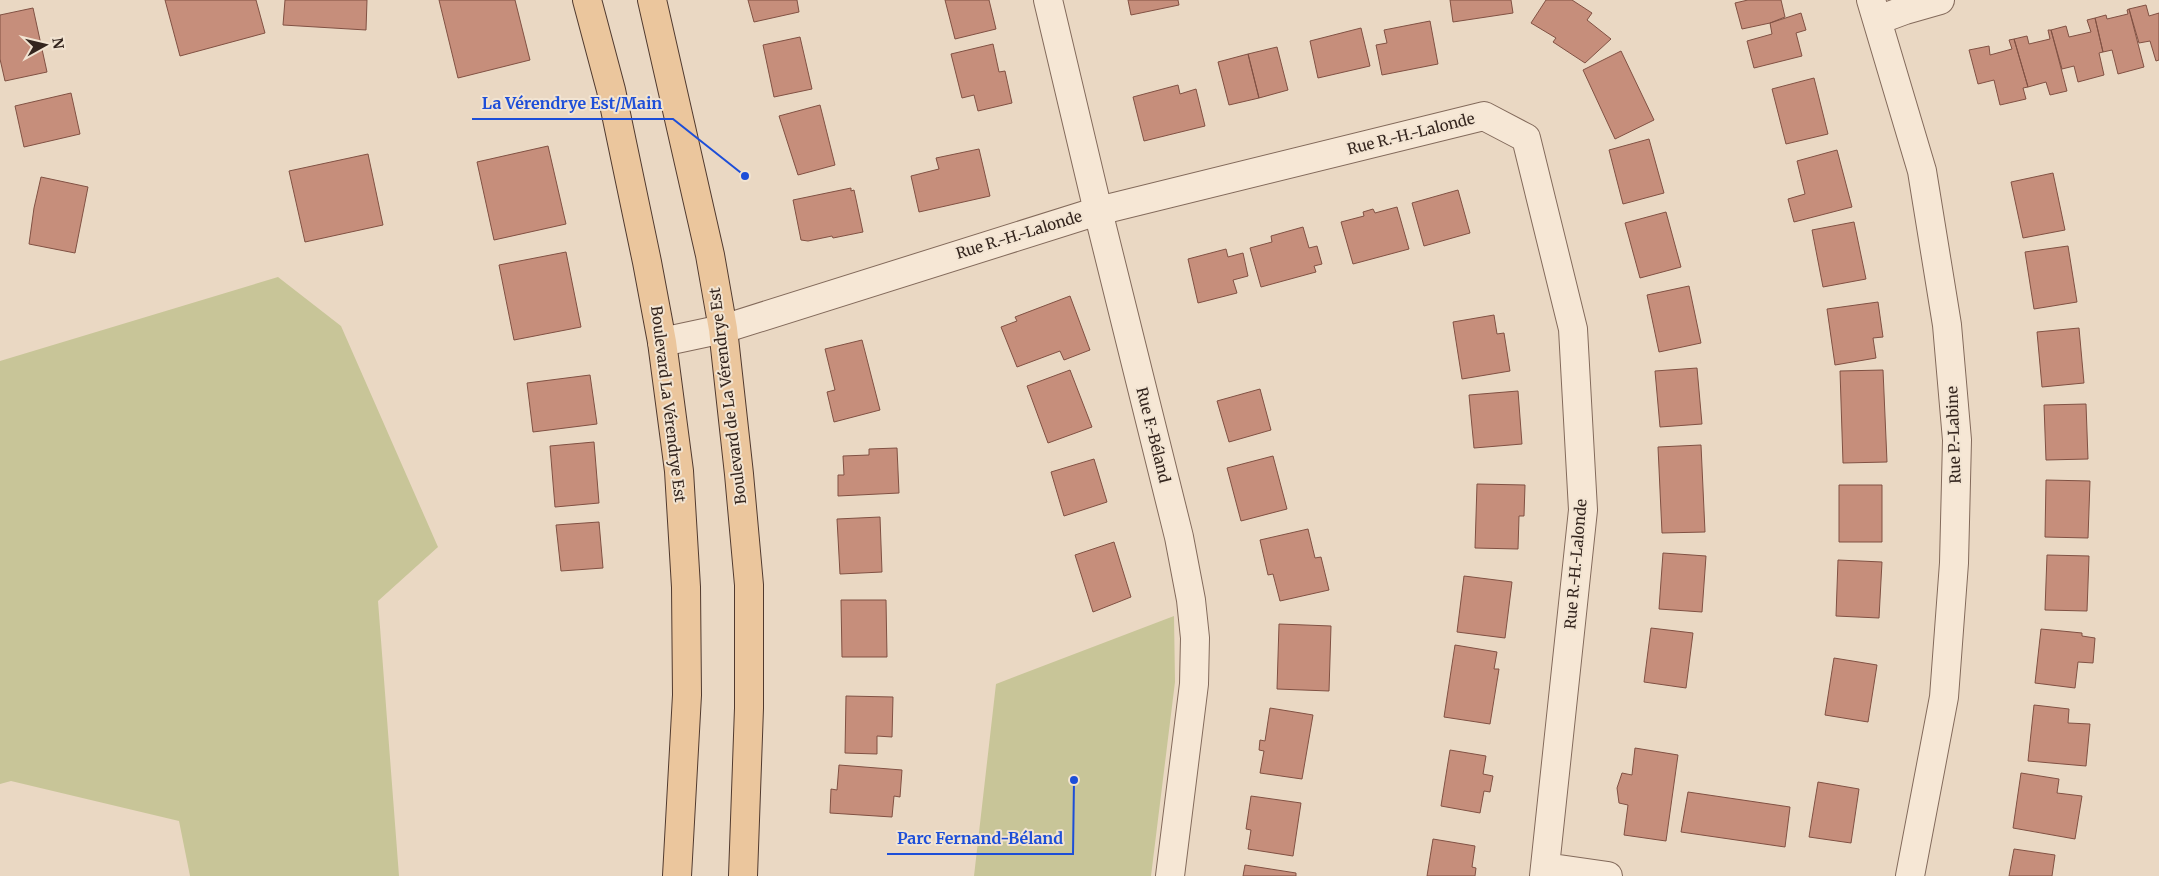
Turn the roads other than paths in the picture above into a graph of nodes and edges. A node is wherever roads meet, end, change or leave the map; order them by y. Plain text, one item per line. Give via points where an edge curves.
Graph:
1 (587, 0) edge
2 (652, 0) edge
3 (1048, 0) edge
4 (1940, 0) edge
5 (1874, 10) edge
6 (1098, 211) junction
7 (723, 329) junction
8 (662, 342) junction
9 (1545, 872) edge
10 (676, 876) edge
11 (743, 876) edge
12 (1170, 876) edge
13 (1608, 876) edge
14 (1910, 876) edge

1 - 8 main road, Boulevard La Vérendrye Est via 611,90
2 - 7 main road, Boulevard de La Vérendrye Est via 710,256
3 - 6 street, Rue F.-Béland
4 - 5 street via 1905,10
5 - 14 street, Rue P.-Labine via 1922,172 1947,325 1957,440 1954,563 1944,697
6 - 7 street, Rue R.-H.-Lalonde
6 - 9 street, Rue R.-H.-Lalonde via 1484,116 1526,138 1573,329 1583,510
6 - 12 street, Rue F.-Béland via 1179,538 1191,600 1195,638 1194,684
7 - 8 street, Rue R.-H.-Lalonde
7 - 11 main road, Boulevard de La Vérendrye Est via 749,586 749,708
8 - 10 main road, Boulevard La Vérendrye Est via 679,471 686,587 687,695
9 - 13 street

